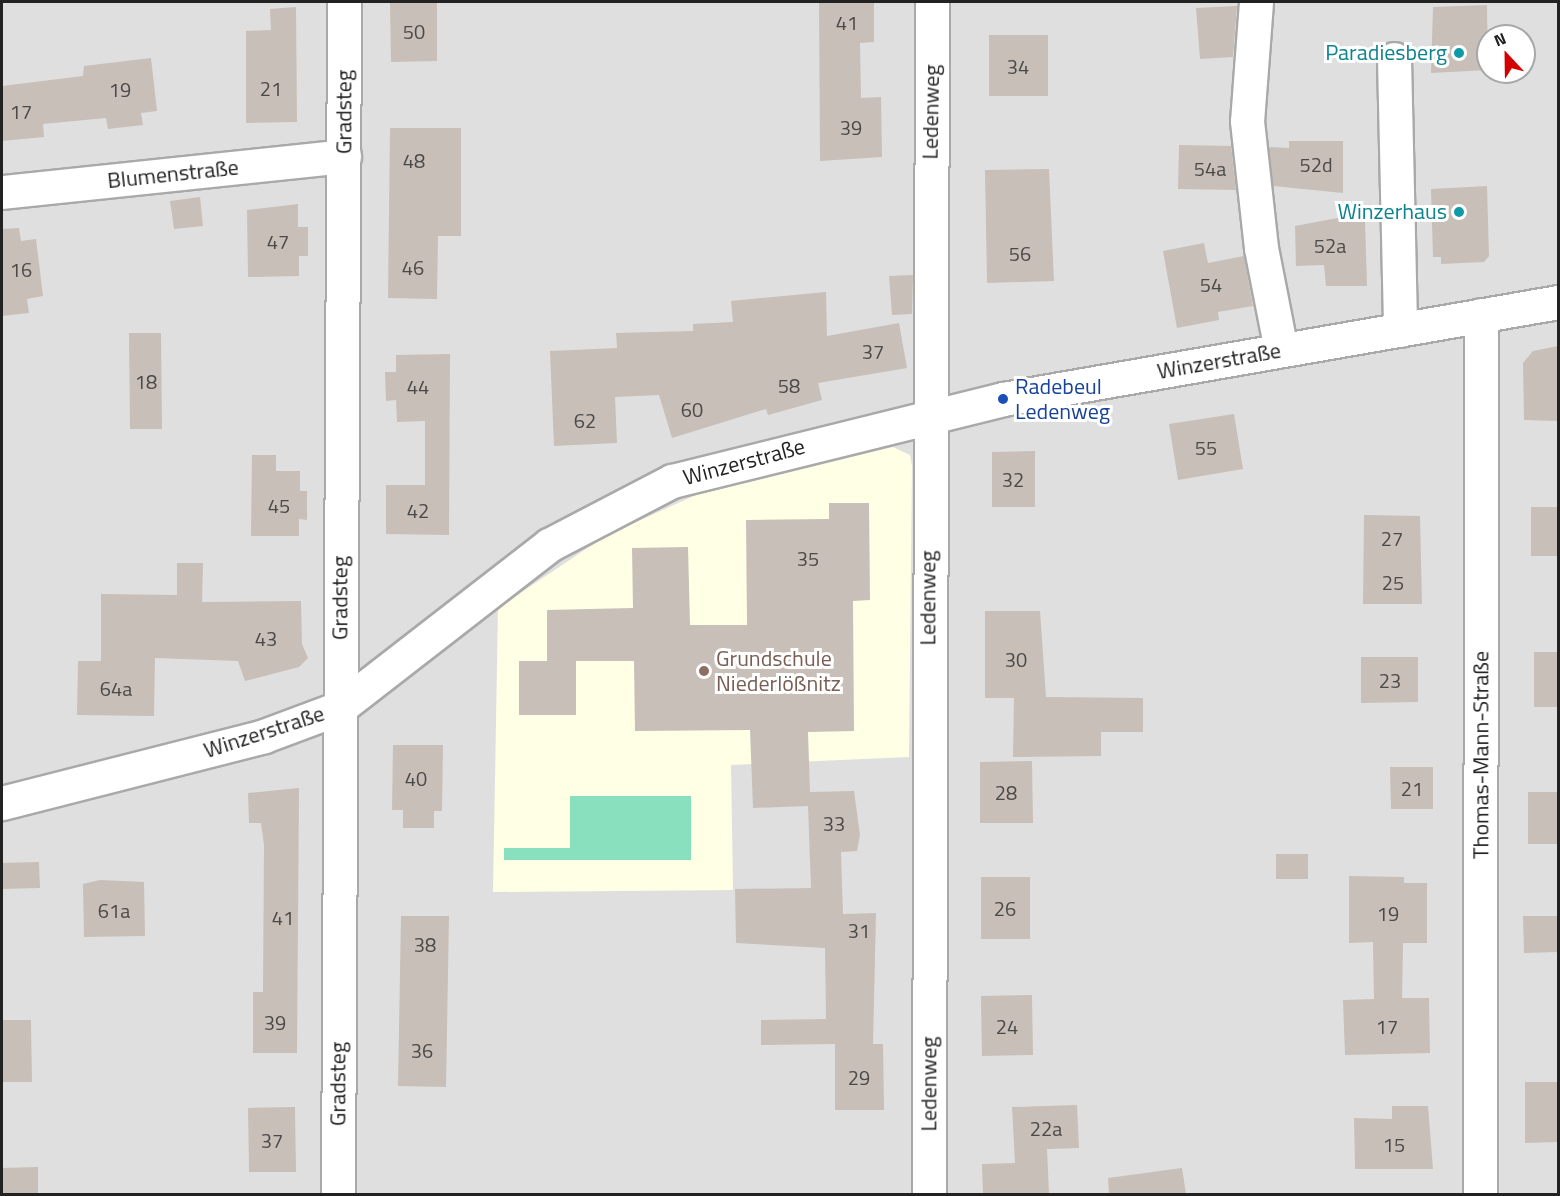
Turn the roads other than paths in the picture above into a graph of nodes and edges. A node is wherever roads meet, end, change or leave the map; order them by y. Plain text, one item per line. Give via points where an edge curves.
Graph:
1 (344, 2) edge
2 (932, 2) edge
3 (1256, 2) edge
4 (1394, 59) dead end
5 (344, 156) junction
6 (2, 192) edge
7 (1558, 302) edge
8 (1481, 315) junction
9 (1400, 330) junction
10 (1281, 350) junction
11 (927, 417) junction
12 (339, 708) junction
13 (2, 803) edge
14 (338, 1194) edge
15 (929, 1194) edge
16 (1480, 1194) edge

1 - 5 street, Gradsteg
2 - 11 street, Ledenweg
3 - 10 street via 1248,121 1261,248
4 - 9 street
5 - 6 street, Blumenstraße
5 - 12 street, Gradsteg
7 - 8 street, Winzerstraße
8 - 9 street, Winzerstraße
8 - 16 street, Thomas-Mann-Straße
9 - 10 street, Winzerstraße
10 - 11 street, Winzerstraße
11 - 12 street, Winzerstraße via 699,473 645,493 549,545
11 - 15 street, Ledenweg
12 - 13 street, Winzerstraße via 264,736
12 - 14 street, Gradsteg

